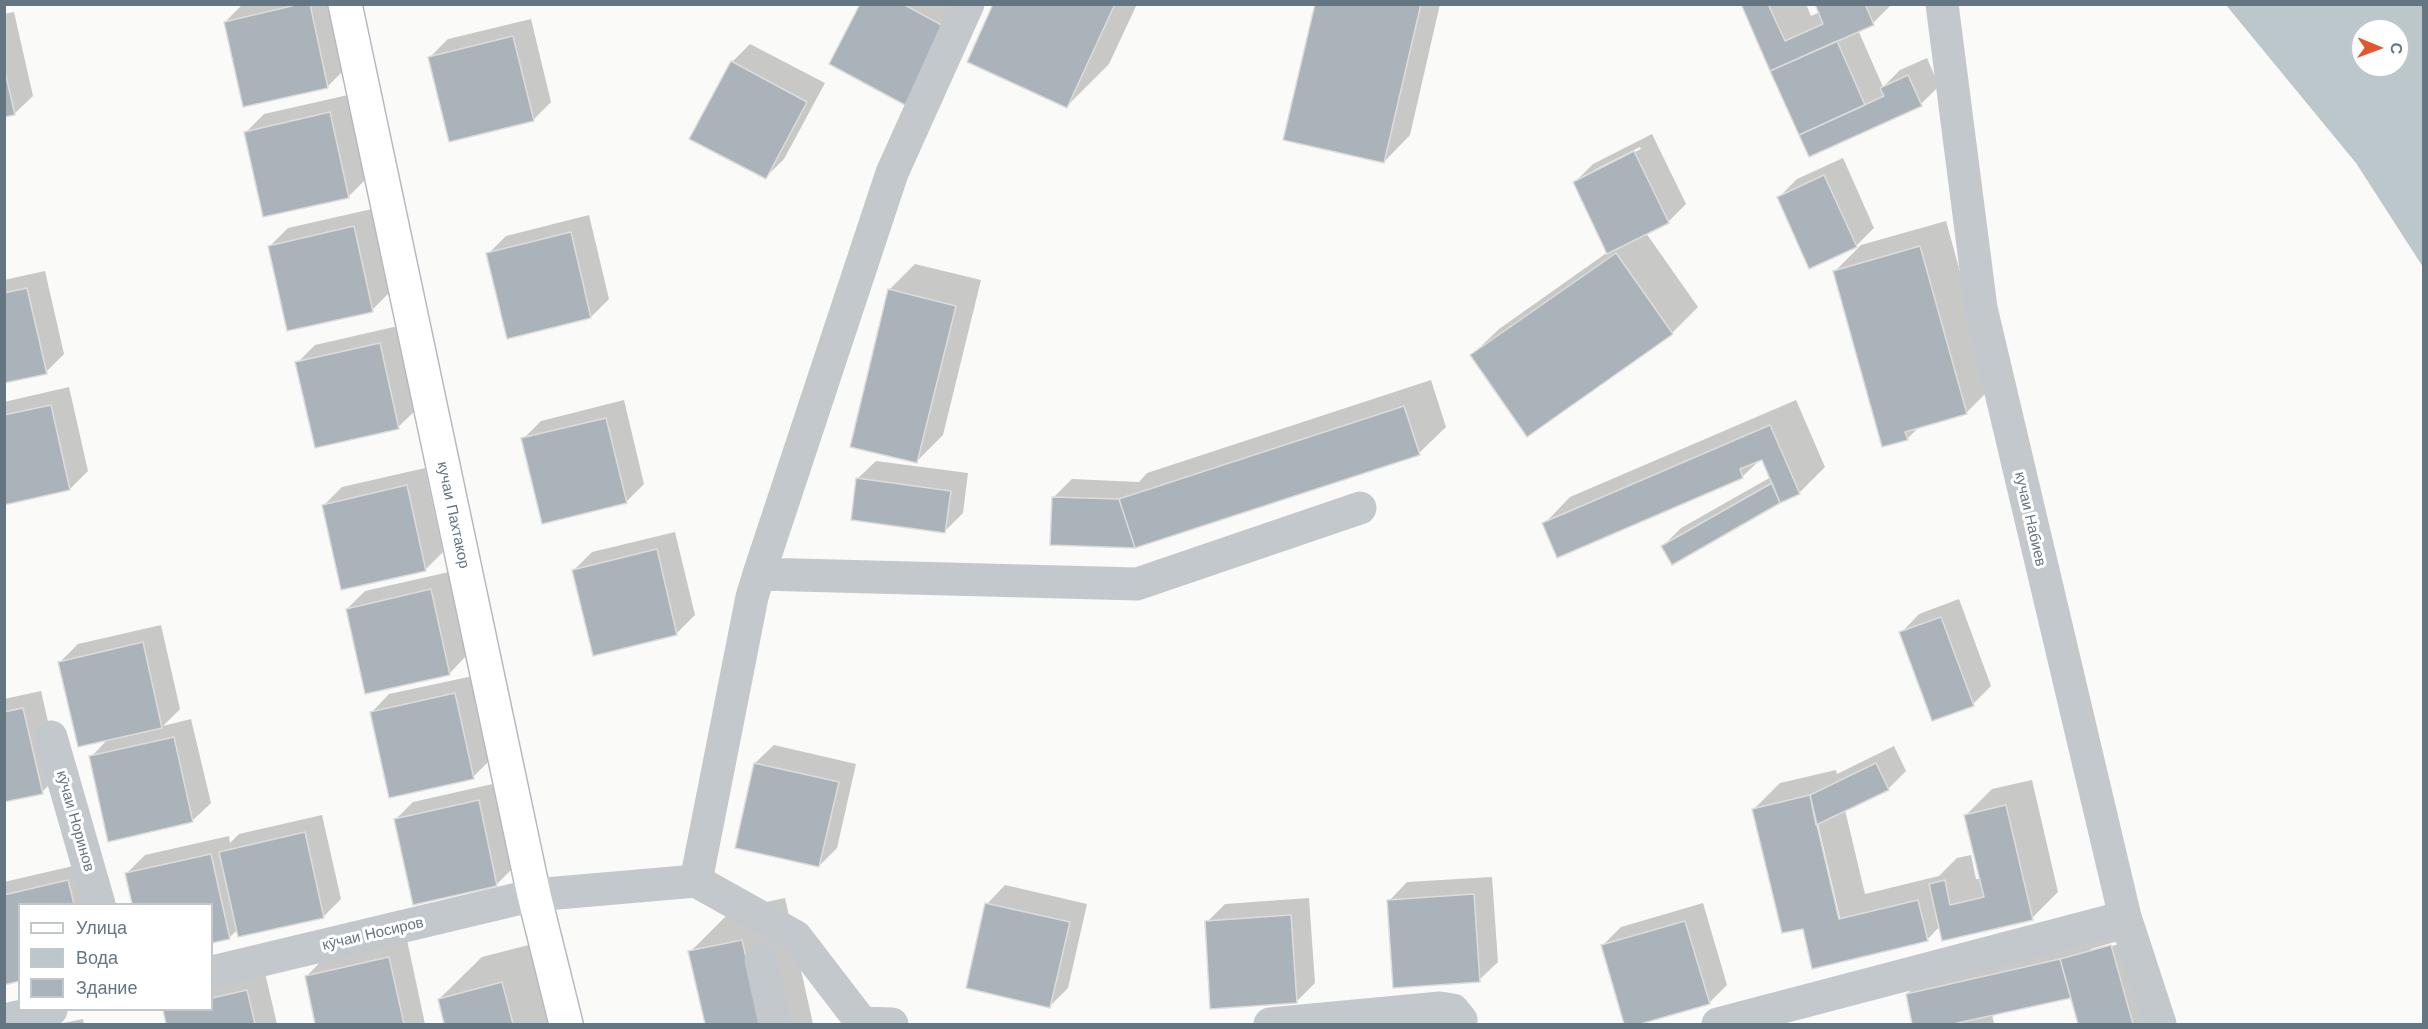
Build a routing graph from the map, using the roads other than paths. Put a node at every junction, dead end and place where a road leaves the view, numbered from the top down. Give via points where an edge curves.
1 (345, 4) edge
2 (968, 4) edge
3 (1942, 4) edge
4 (1360, 508) dead end
5 (759, 574) junction
6 (51, 737) dead end
7 (696, 881) junction
8 (534, 895) junction
9 (99, 903) edge
10 (2124, 916) junction
11 (761, 960) dead end
12 (213, 972) edge
13 (46, 1011) edge
14 (4, 1020) edge
15 (566, 1024) edge
16 (775, 1024) edge
17 (892, 1024) edge
18 (1270, 1024) edge
19 (1461, 1024) edge
20 (1718, 1024) edge
21 (2160, 1024) edge

1 - 8 main road, кучаи Пахтакор
2 - 5 street via 892,172
3 - 10 street, кучаи Набиев via 1981,308
4 - 5 street via 1137,584
5 - 7 street
6 - 9 street, кӯчаи Норинов
7 - 8 street, кӯчаи Носиров
7 - 17 street via 796,937 862,1023
8 - 12 street, кӯчаи Носиров
8 - 15 main road, кучаи Пахтакор
10 - 20 street
10 - 21 street, кучаи Набиев
11 - 16 street
13 - 14 street
18 - 19 street via 1440,1008 1453,1010

